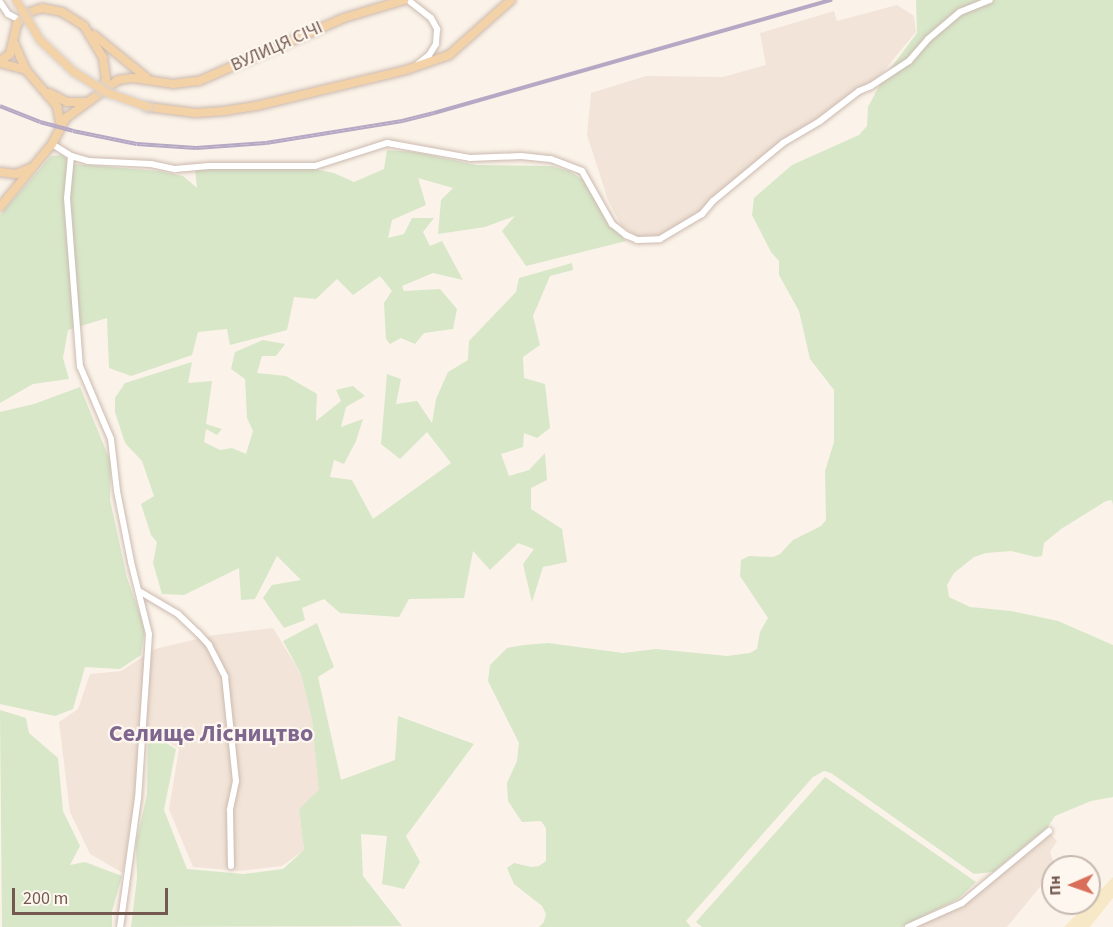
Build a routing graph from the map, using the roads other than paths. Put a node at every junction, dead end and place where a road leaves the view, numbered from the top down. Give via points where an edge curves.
1 (16, 0) edge
2 (406, 0) edge
3 (511, 0) edge
4 (990, 0) edge
5 (0, 2) edge
6 (20, 20) junction
7 (84, 26) junction
8 (13, 39) junction
9 (0, 62) edge
10 (26, 70) junction
11 (406, 70) junction
12 (149, 80) junction
13 (44, 90) junction
14 (98, 94) junction
15 (85, 102) junction
16 (61, 126) junction
17 (52, 144) junction
18 (71, 156) junction
19 (37, 164) junction
20 (0, 172) edge
21 (0, 207) edge
22 (139, 591) junction
23 (1049, 831) dead end
24 (231, 866) dead end
25 (120, 927) edge
26 (908, 927) edge

1 - 11 main road, bridge via 40,40 74,72 108,93 148,107 196,113 224,111
2 - 11 street via 431,18 437,30 436,44 429,55
2 - 12 main road, ВУЛИЦЯ СІЧІ via 344,18 199,81 173,84
3 - 11 main road via 449,55
4 - 18 street via 960,12 909,61 783,143 702,214 660,239 637,240 626,235 612,224 582,171 551,159 470,158 396,143 363,148 321,165 293,168 175,169
5 - 6 street via 8,14
6 - 7 main road via 42,8 62,12
6 - 8 main road
7 - 12 main road
7 - 14 main road via 107,70 105,85
8 - 9 main road via 10,54
8 - 10 main road
9 - 10 main road
10 - 13 main road
12 - 14 main road, ВУЛИЦЯ СІЧІ via 118,80
13 - 15 main road via 67,102
13 - 16 main road via 57,106
14 - 15 main road
15 - 16 main road
16 - 17 main road
17 - 18 street
17 - 19 main road
18 - 22 street via 67,198 80,366 111,439 117,491
19 - 20 main road via 16,174
19 - 21 main road
22 - 24 street via 178,614 198,633 209,645 225,677 236,781 230,810
22 - 25 street via 149,634 149,653 138,798
23 - 26 street via 962,903

